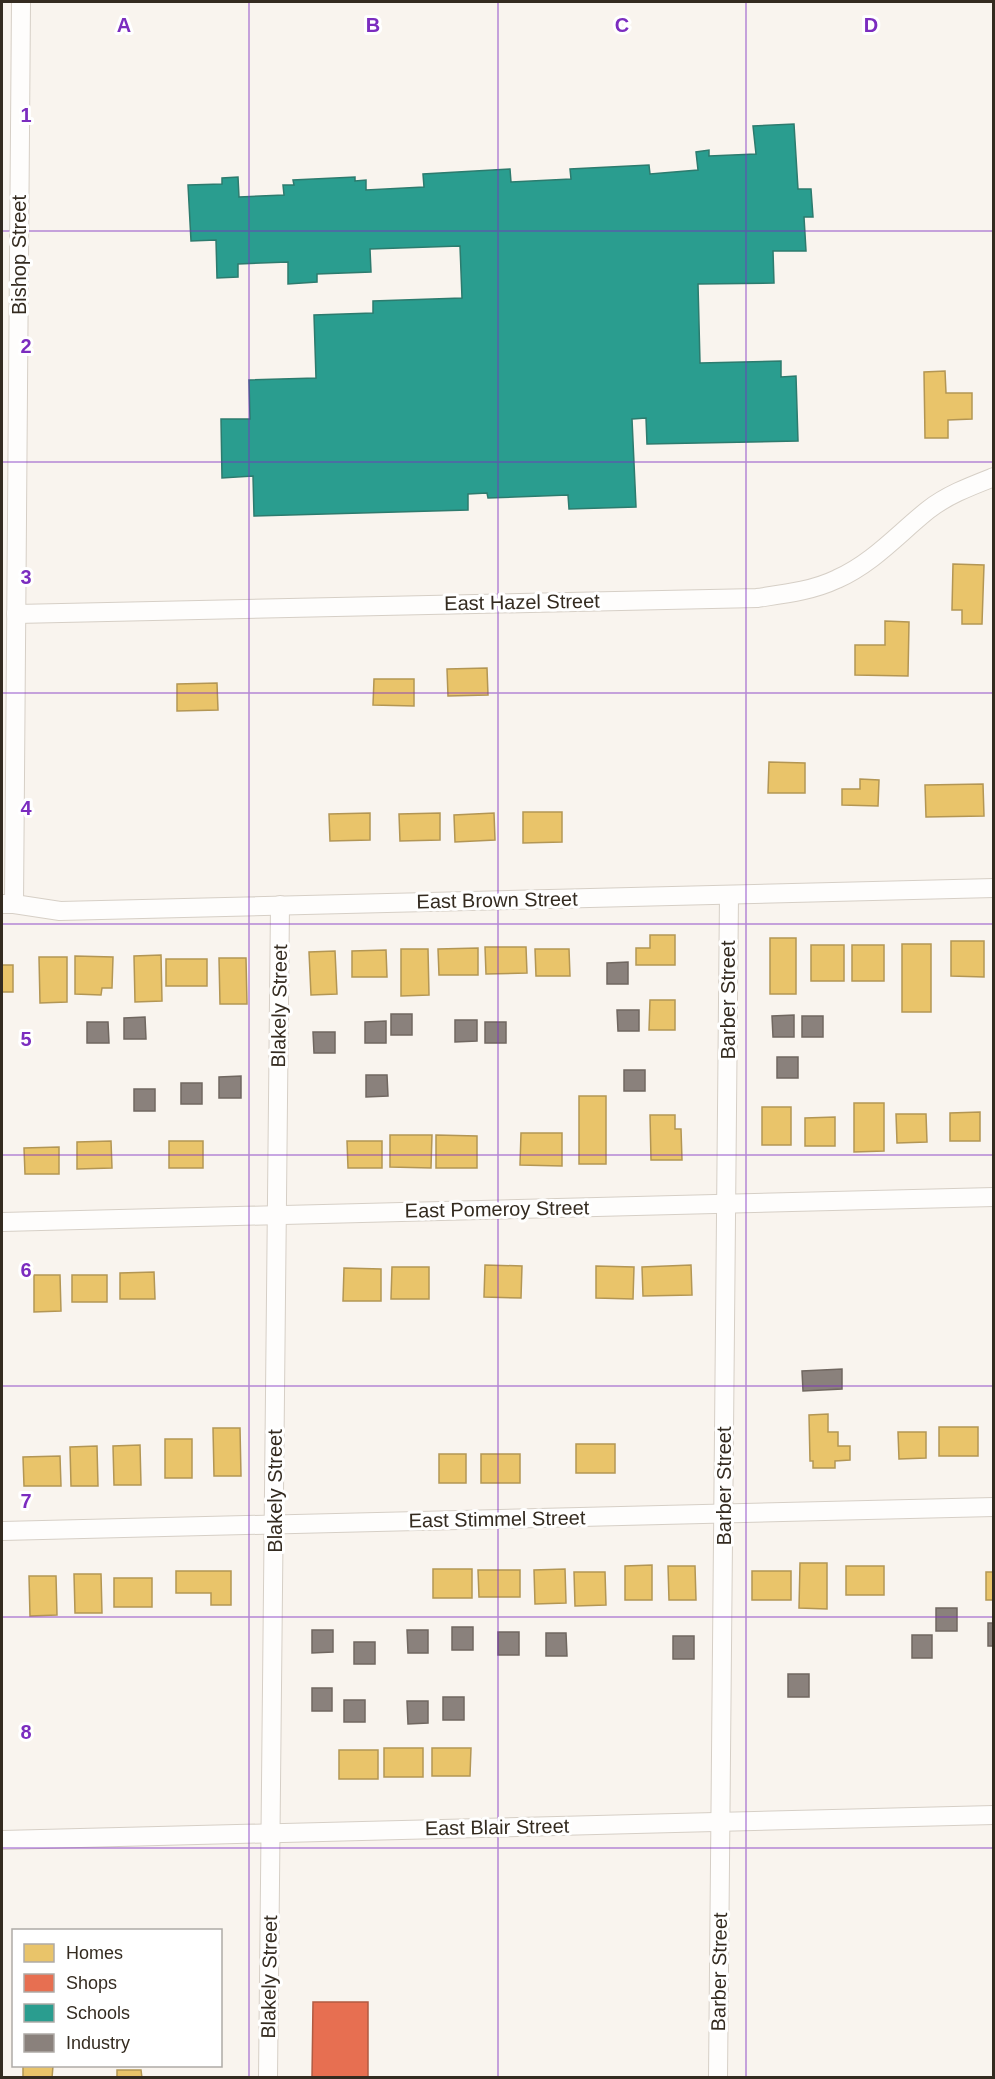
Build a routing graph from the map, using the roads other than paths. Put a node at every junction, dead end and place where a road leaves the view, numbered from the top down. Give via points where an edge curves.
1 (21, 2) edge
2 (10, 273) edge
3 (993, 477) edge
4 (16, 614) junction
5 (993, 888) edge
6 (729, 895) junction
7 (8, 904) edge
8 (280, 905) junction
9 (993, 1197) edge
10 (726, 1204) junction
11 (277, 1214) junction
12 (2, 1222) edge
13 (993, 1507) edge
14 (724, 1513) junction
15 (275, 1524) junction
16 (2, 1531) edge
17 (993, 1815) edge
18 (720, 1822) junction
19 (271, 1832) junction
20 (2, 1840) edge
21 (268, 2078) edge
22 (718, 2078) edge

1 - 2 street, Bishop Street
2 - 4 street, Bishop Street
3 - 4 street, East Hazel Street via 929,509 886,547 846,574 787,594
4 - 7 street, Bishop Street
5 - 6 street, East Brown Street
6 - 8 street, East Brown Street
6 - 10 street, Barber Street
7 - 8 street, East Brown Street via 60,911
8 - 11 street, Blakely Street
9 - 10 street, East Pomeroy Street
10 - 11 street, East Pomeroy Street
10 - 14 street, Barber Street
11 - 12 street, East Pomeroy Street
11 - 15 street, Blakely Street
13 - 14 street, East Stimmel Street
14 - 15 street, East Stimmel Street
14 - 18 street, Barber Street
15 - 16 street, East Stimmel Street
15 - 19 street, Blakely Street
17 - 18 street, East Blair Street
18 - 19 street, East Blair Street
18 - 22 street, Barber Street
19 - 20 street, East Blair Street
19 - 21 street, Blakely Street

